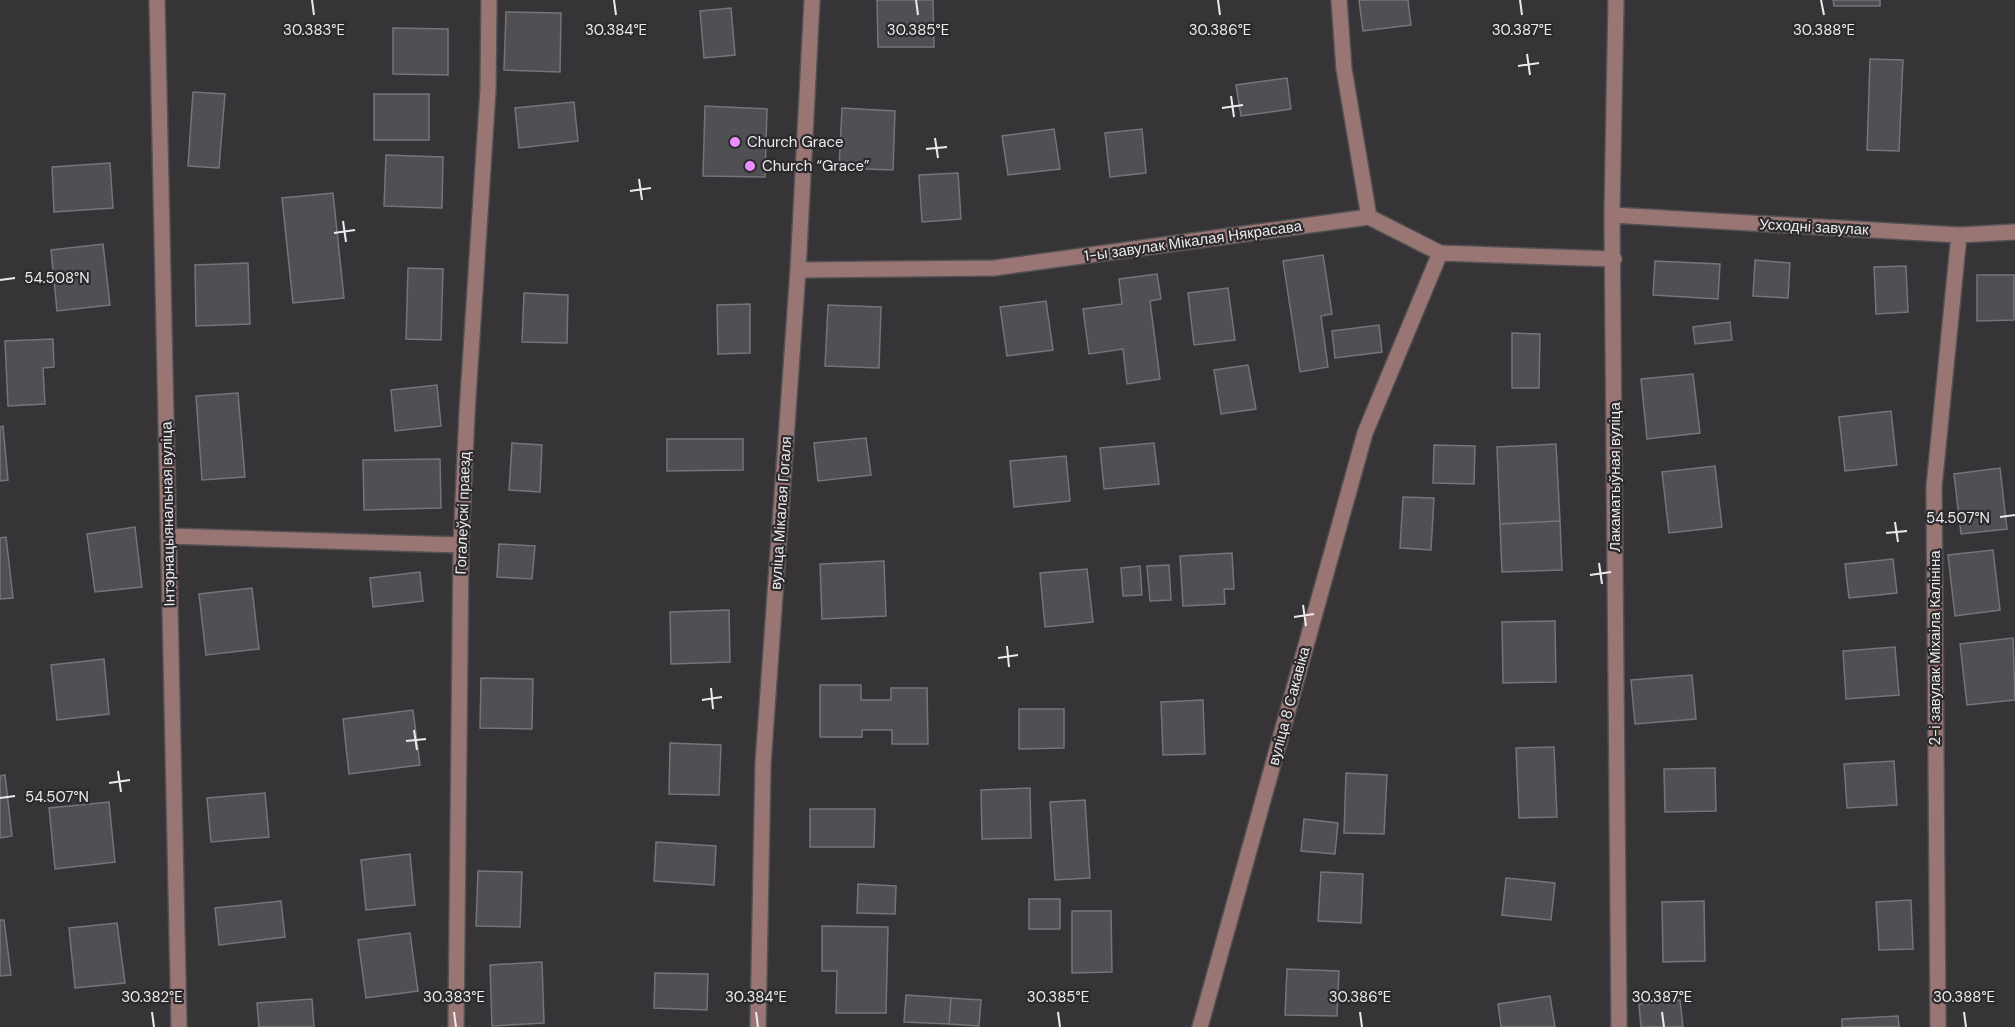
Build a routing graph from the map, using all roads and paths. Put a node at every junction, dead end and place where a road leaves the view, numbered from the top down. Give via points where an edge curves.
1 (157, 0) edge
2 (489, 0) edge
3 (812, 0) edge
4 (1339, 0) edge
5 (1616, 0) edge
6 (1612, 215) junction
7 (1369, 217) junction
8 (2015, 232) edge
9 (1959, 235) junction
10 (1440, 253) junction
11 (1614, 259) junction
12 (798, 270) junction
13 (168, 536) junction
14 (461, 545) junction
15 (179, 1027) edge
16 (456, 1027) edge
17 (758, 1027) edge
18 (1200, 1027) edge
19 (1619, 1027) edge
20 (1938, 1027) edge

1 - 13 street, Інтэрнацыянальная вуліца
2 - 14 street, Гогалеўскі праезд via 488,90
3 - 12 street, вуліца Мікалая Гогаля
4 - 7 street via 1344,69
5 - 6 street, Лакаматыўная вуліца
6 - 9 street, Усходні завулак
6 - 11 street, Лакаматыўная вуліца
7 - 10 street
7 - 12 street, 1-ы завулак Мікалая Някрасава via 994,268
8 - 9 street, Усходні завулак
9 - 20 street, 2-і завулак Міхаіла Калініна via 1934,487
10 - 11 street
10 - 18 street, вуліца 8 Сакавіка via 1365,433
11 - 19 street, Лакаматыўная вуліца
12 - 17 street, вуліца Мікалая Гогаля via 763,764
13 - 14 street
13 - 15 street, Інтэрнацыянальная вуліца
14 - 16 street, Гогалеўскі праезд

